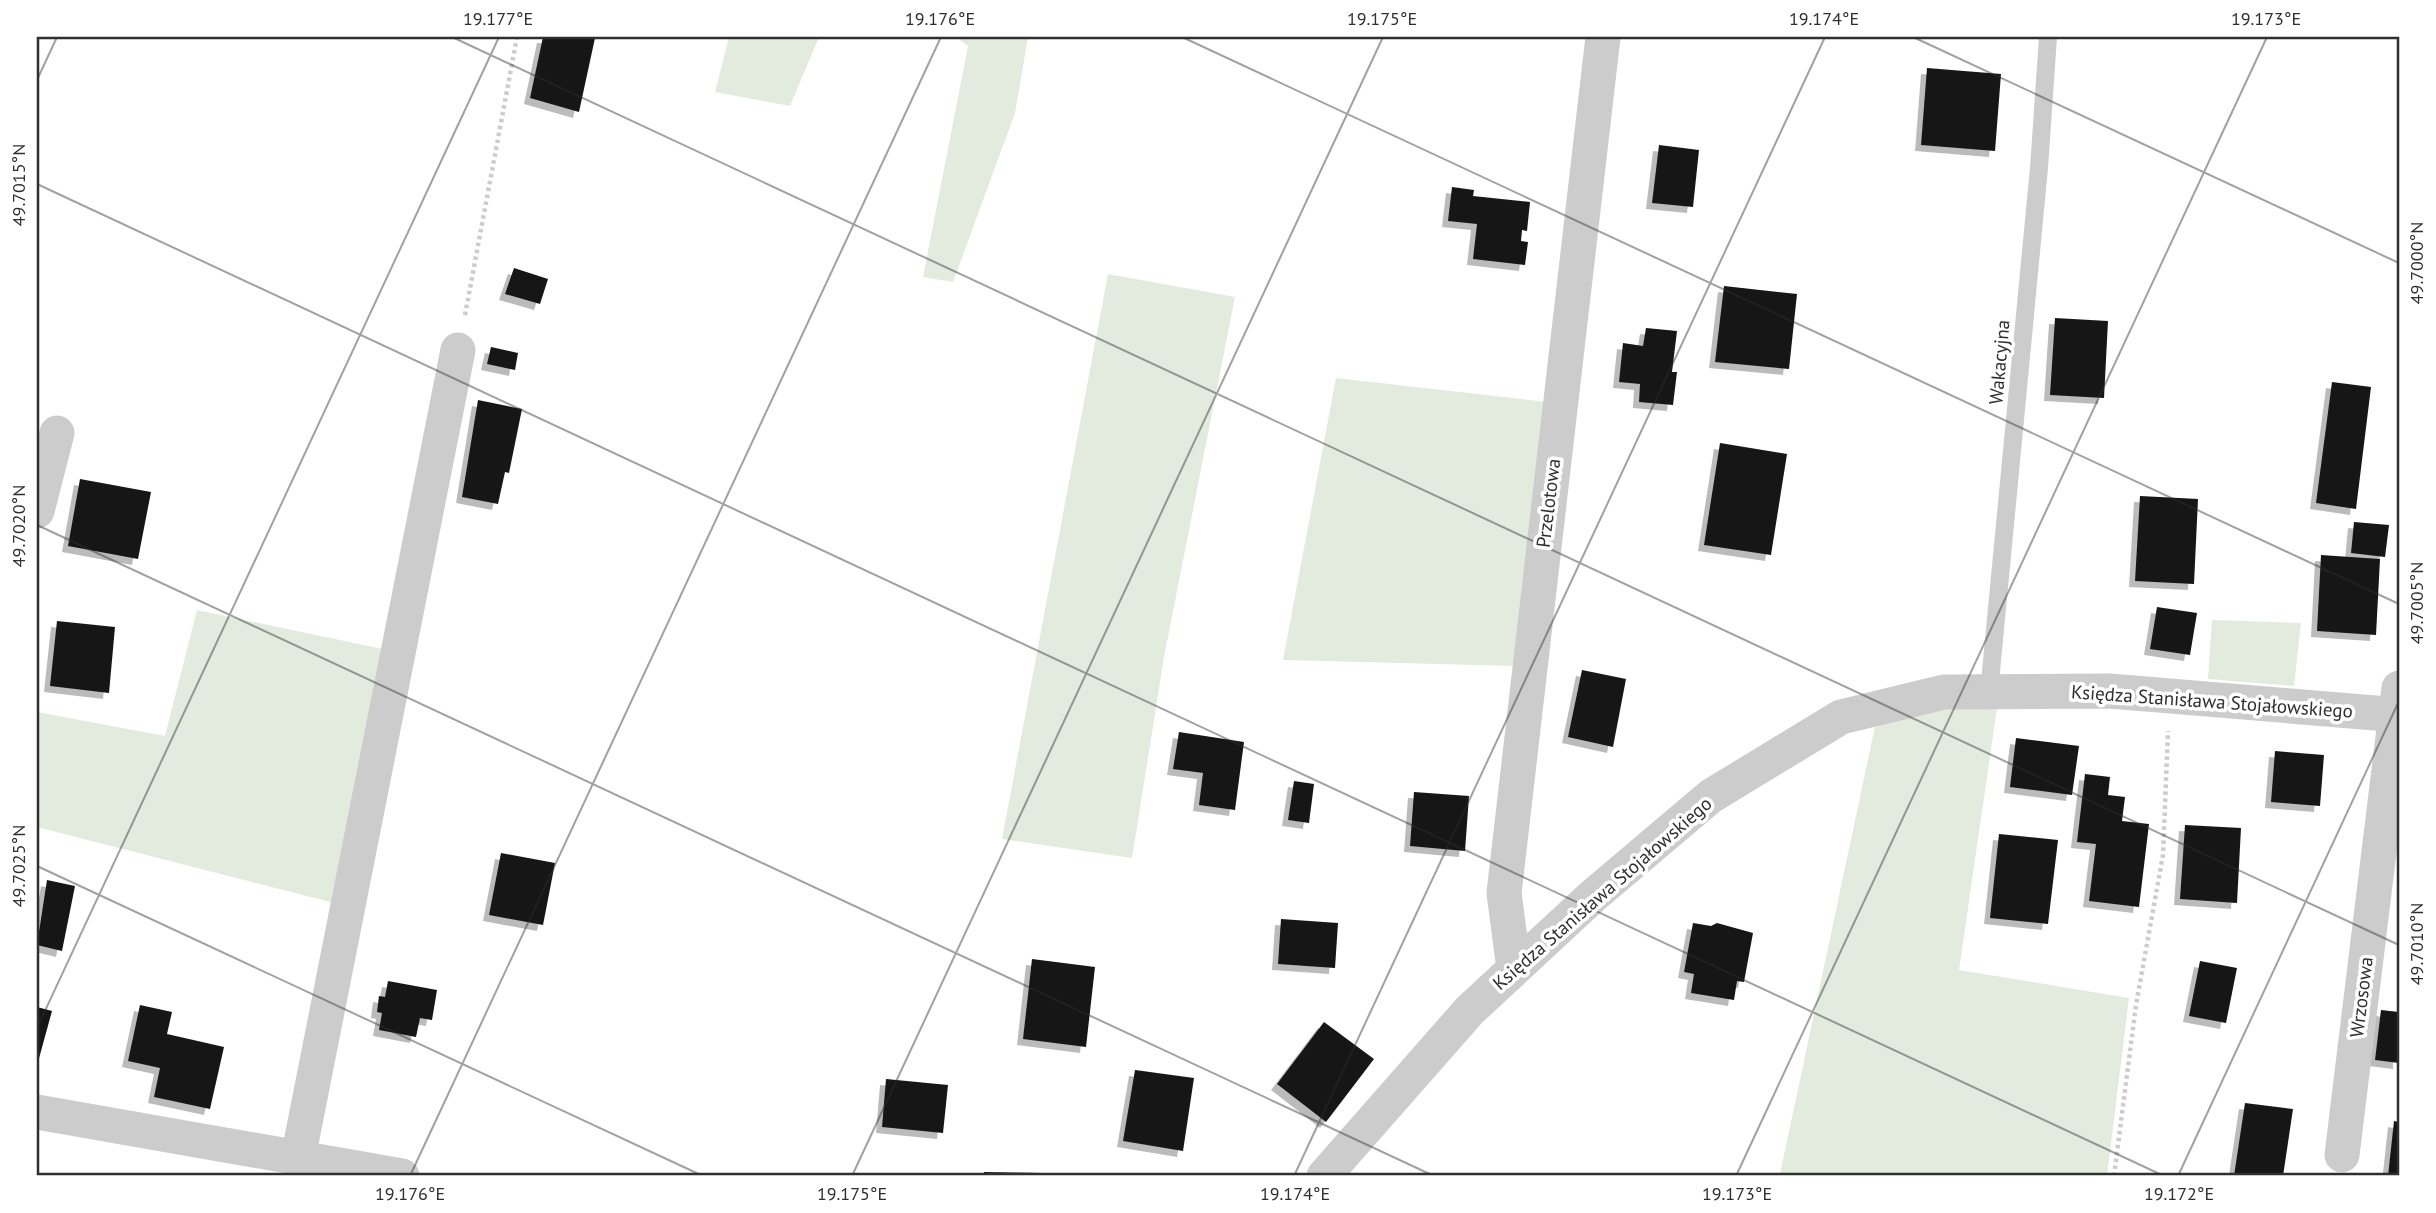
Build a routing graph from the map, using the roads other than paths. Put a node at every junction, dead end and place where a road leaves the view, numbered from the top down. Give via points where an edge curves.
1 (1603, 37) edge
2 (2048, 37) edge
3 (458, 350) road end
4 (57, 433) dead end
5 (37, 511) edge
6 (1989, 692) junction
7 (2398, 706) edge
8 (1514, 969) junction
9 (37, 1112) edge
10 (2342, 1155) dead end
11 (298, 1158) junction
12 (402, 1176) edge
13 (1324, 1176) edge

1 - 8 street, Przelotowa via 1504,893
2 - 6 lane, Wakacyjna
3 - 11 street
4 - 5 street
6 - 7 street, Księdza Stanisława Stojałowskiego via 2110,691
6 - 8 street, Księdza Stanisława Stojałowskiego via 1944,692 1841,717 1711,796
7 - 10 street, Wrzosowa
8 - 13 street, Księdza Stanisława Stojałowskiego via 1470,1010
9 - 11 street
11 - 12 street

